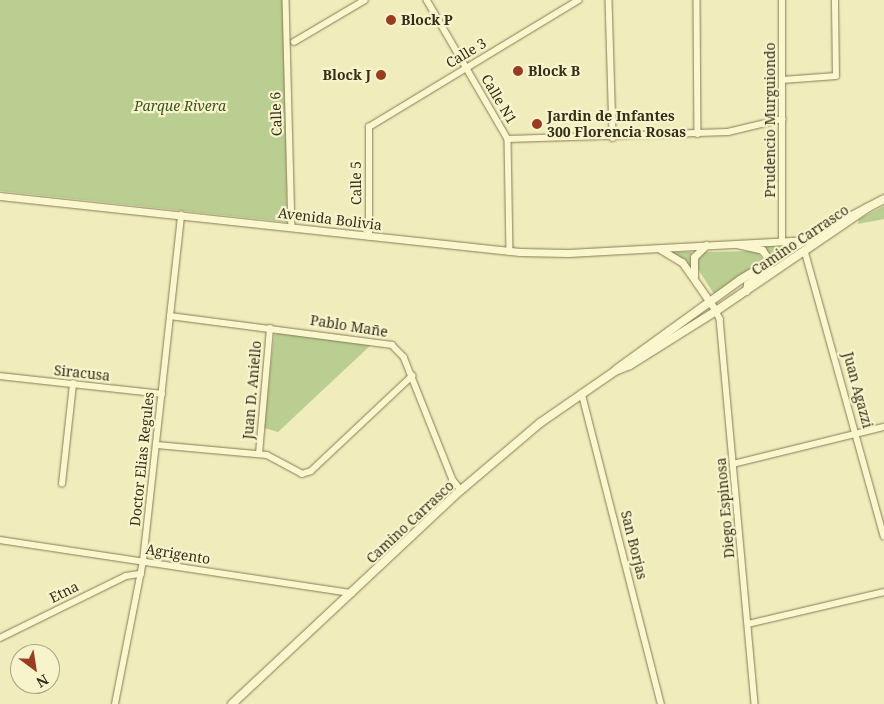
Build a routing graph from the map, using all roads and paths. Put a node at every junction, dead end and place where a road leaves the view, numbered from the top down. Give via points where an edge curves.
1 (286, 0) edge
2 (365, 0) edge
3 (427, 0) edge
4 (579, 0) edge
5 (609, 0) edge
6 (697, 0) edge
7 (782, 0) edge
8 (835, 0) edge
9 (294, 42) dead end
10 (466, 67) junction
11 (782, 80) junction
12 (782, 119) junction
13 (368, 129) joint
14 (698, 134) junction
15 (613, 138) junction
16 (508, 139) junction
17 (0, 196) edge
18 (884, 199) edge
19 (867, 208) junction
20 (181, 215) junction
21 (292, 227) junction
22 (369, 237) junction
23 (806, 240) junction
24 (782, 241) junction
25 (735, 243) junction
26 (706, 245) junction
27 (657, 248) junction
28 (805, 251) junction
29 (510, 252) junction
30 (770, 261) junction
31 (694, 277) junction
32 (746, 291) junction
33 (710, 302) junction
34 (716, 311) junction
35 (170, 316) junction
36 (270, 328) junction
37 (615, 370) junction
38 (0, 376) edge
39 (412, 376) junction
40 (73, 384) junction
41 (582, 393) junction
42 (162, 394) junction
43 (884, 427) edge
44 (857, 434) junction
45 (157, 445) junction
46 (259, 454) junction
47 (733, 464) junction
48 (62, 484) dead end
49 (462, 490) junction
50 (884, 536) edge
51 (0, 540) edge
52 (143, 561) junction
53 (141, 574) junction
54 (884, 592) edge
55 (352, 593) junction
56 (748, 624) junction
57 (0, 638) edge
58 (115, 704) edge
59 (232, 704) edge
60 (661, 704) edge
61 (755, 704) edge

1 - 21 street, Calle 6
2 - 9 street
3 - 10 street, Calle N1
4 - 10 street, Calle 3
5 - 15 street
6 - 14 street
7 - 11 street, Prudencio Murguiondo
8 - 11 street via 836,76
10 - 13 street, Calle 3 via 374,121
10 - 16 street, Calle N1
11 - 12 street, Prudencio Murguiondo
12 - 14 street via 728,132
12 - 24 street, Prudencio Murguiondo
13 - 22 street, Calle 5
14 - 15 street
15 - 16 street
16 - 29 street, Calle N1
17 - 20 street, Avenida Bolivia
18 - 19 main road, Camino Carrasco
19 - 23 main road, Camino Carrasco
19 - 28 main road, Camino Carrasco
20 - 21 street, Avenida Bolivia
20 - 35 street, Doctor Elias Regules
21 - 22 street, Avenida Bolivia
22 - 29 street, Avenida Bolivia
23 - 24 street, Avenida Bolivia
23 - 30 main road, Camino Carrasco
24 - 25 street, Avenida Bolivia
25 - 26 street, Avenida Bolivia
25 - 30 street, Avenida Bolivia via 762,250
26 - 27 street, Avenida Bolivia
26 - 31 street via 694,257
27 - 29 street, Avenida Bolivia
27 - 31 street, Avenida Bolivia via 678,257
28 - 32 main road, Camino Carrasco
28 - 44 street, Juan Agazzi
30 - 32 street, Camino Carrasco via 769,268 747,284
30 - 33 main road, Camino Carrasco
31 - 33 street, Avenida Bolivia
32 - 34 main road, Camino Carrasco
33 - 34 street, Avenida Bolivia
33 - 37 main road, Camino Carrasco via 626,359
34 - 37 main road, Camino Carrasco via 630,365
34 - 47 street, Diego Espinosa
35 - 36 street, Pablo Mañe
35 - 42 street, Doctor Elias Regules
36 - 39 street, Pablo Mañe via 383,342 398,349
36 - 46 street, Juan D. Aniello
37 - 41 main road, Camino Carrasco
38 - 40 street, Siracusa
39 - 46 street via 308,473 298,473
39 - 49 street, Pablo Mañe via 453,480
40 - 42 street, Siracusa
40 - 48 street
41 - 49 main road, Camino Carrasco via 533,428
41 - 60 street, San Borjas
42 - 45 street, Doctor Elias Regules
43 - 44 street
44 - 47 street
44 - 50 street, Juan Agazzi
45 - 46 street
45 - 52 street, Doctor Elias Regules
47 - 56 street, Diego Espinosa
49 - 55 main road, Camino Carrasco
51 - 52 street, Agrigento
52 - 53 street, Doctor Elias Regules
52 - 55 street, Agrigento
53 - 57 street, Etna via 126,576
53 - 58 street, Doctor Elias Regules
54 - 56 street
55 - 59 main road, Camino Carrasco
56 - 61 street, Diego Espinosa

